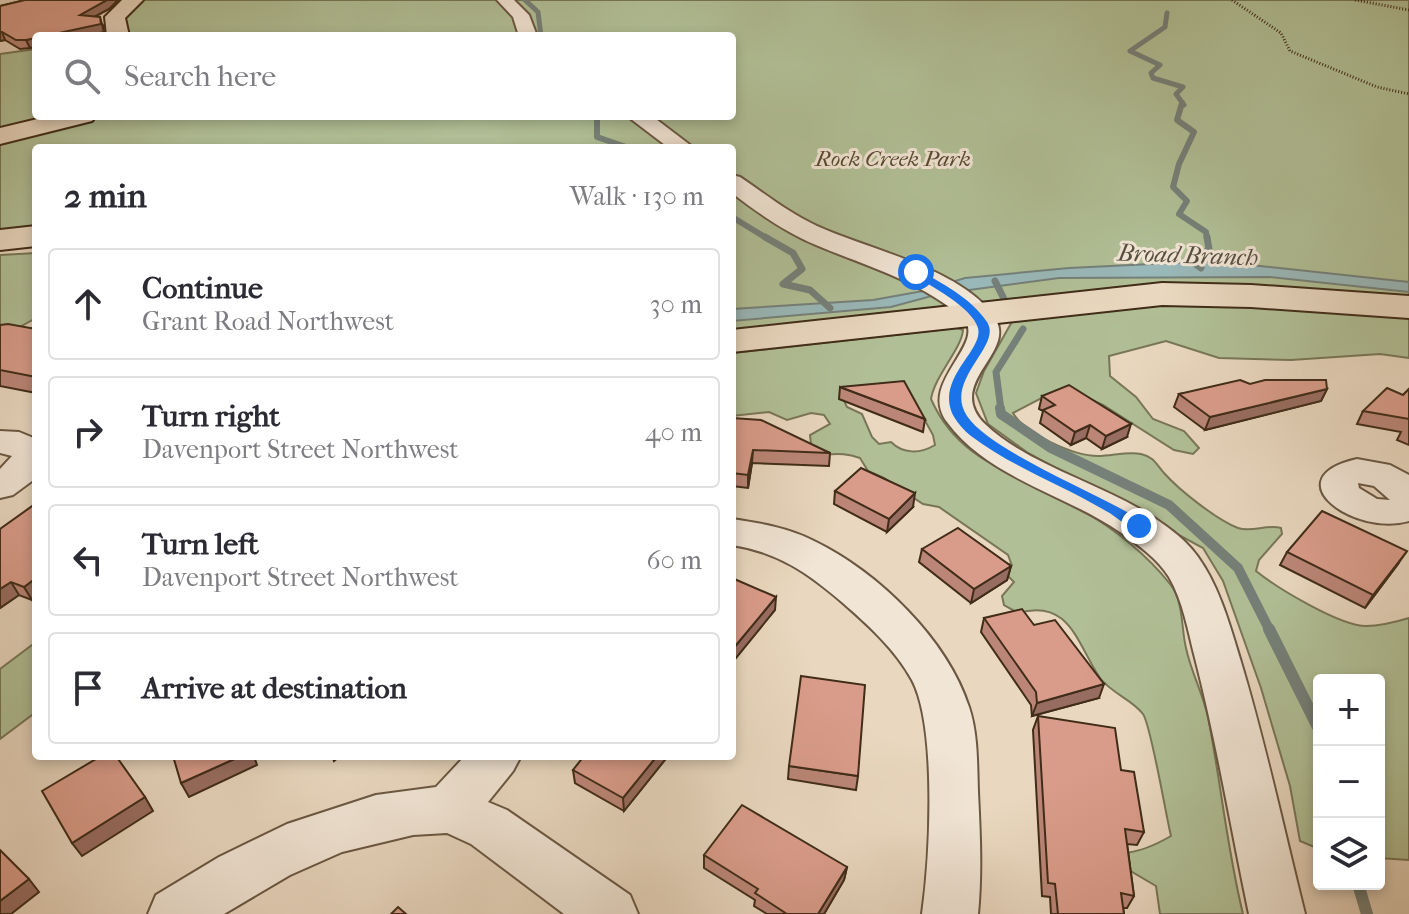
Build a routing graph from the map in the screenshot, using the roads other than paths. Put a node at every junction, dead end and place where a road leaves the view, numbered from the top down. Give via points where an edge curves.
1 (133, 0) edge
2 (505, 0) edge
3 (116, 32) edge
4 (527, 32) edge
5 (67, 120) edge
6 (644, 120) edge
7 (9, 134) edge
8 (677, 144) edge
9 (736, 185) edge
10 (32, 236) edge
11 (0, 240) edge
12 (955, 298) junction
13 (1409, 307) edge
14 (736, 340) edge
15 (0, 442) edge
16 (0, 486) edge
17 (1409, 498) edge
18 (1409, 507) edge
19 (736, 533) edge
20 (493, 760) edge
21 (449, 810) junction
22 (176, 914) edge
23 (610, 914) edge
24 (950, 914) edge
25 (1277, 914) edge

1 - 3 main road via 115,17
2 - 4 street via 521,15
5 - 7 main road
6 - 8 street
9 - 12 street via 804,229
10 - 11 main road
12 - 13 main road via 1173,294
12 - 14 main road
12 - 25 street via 983,324 984,336 958,380 955,397 958,413 972,431 1139,526 1183,566 1198,594 1238,726
15 - 16 street via 19,443 31,454 23,470
17 - 18 street via 1394,482 1373,473 1352,472 1339,478 1340,491 1369,510 1393,514
19 - 24 street via 799,547 889,617 918,650 946,710 951,748 955,878
20 - 21 street
21 - 22 street via 399,813 321,837 241,873
21 - 23 street via 489,827

